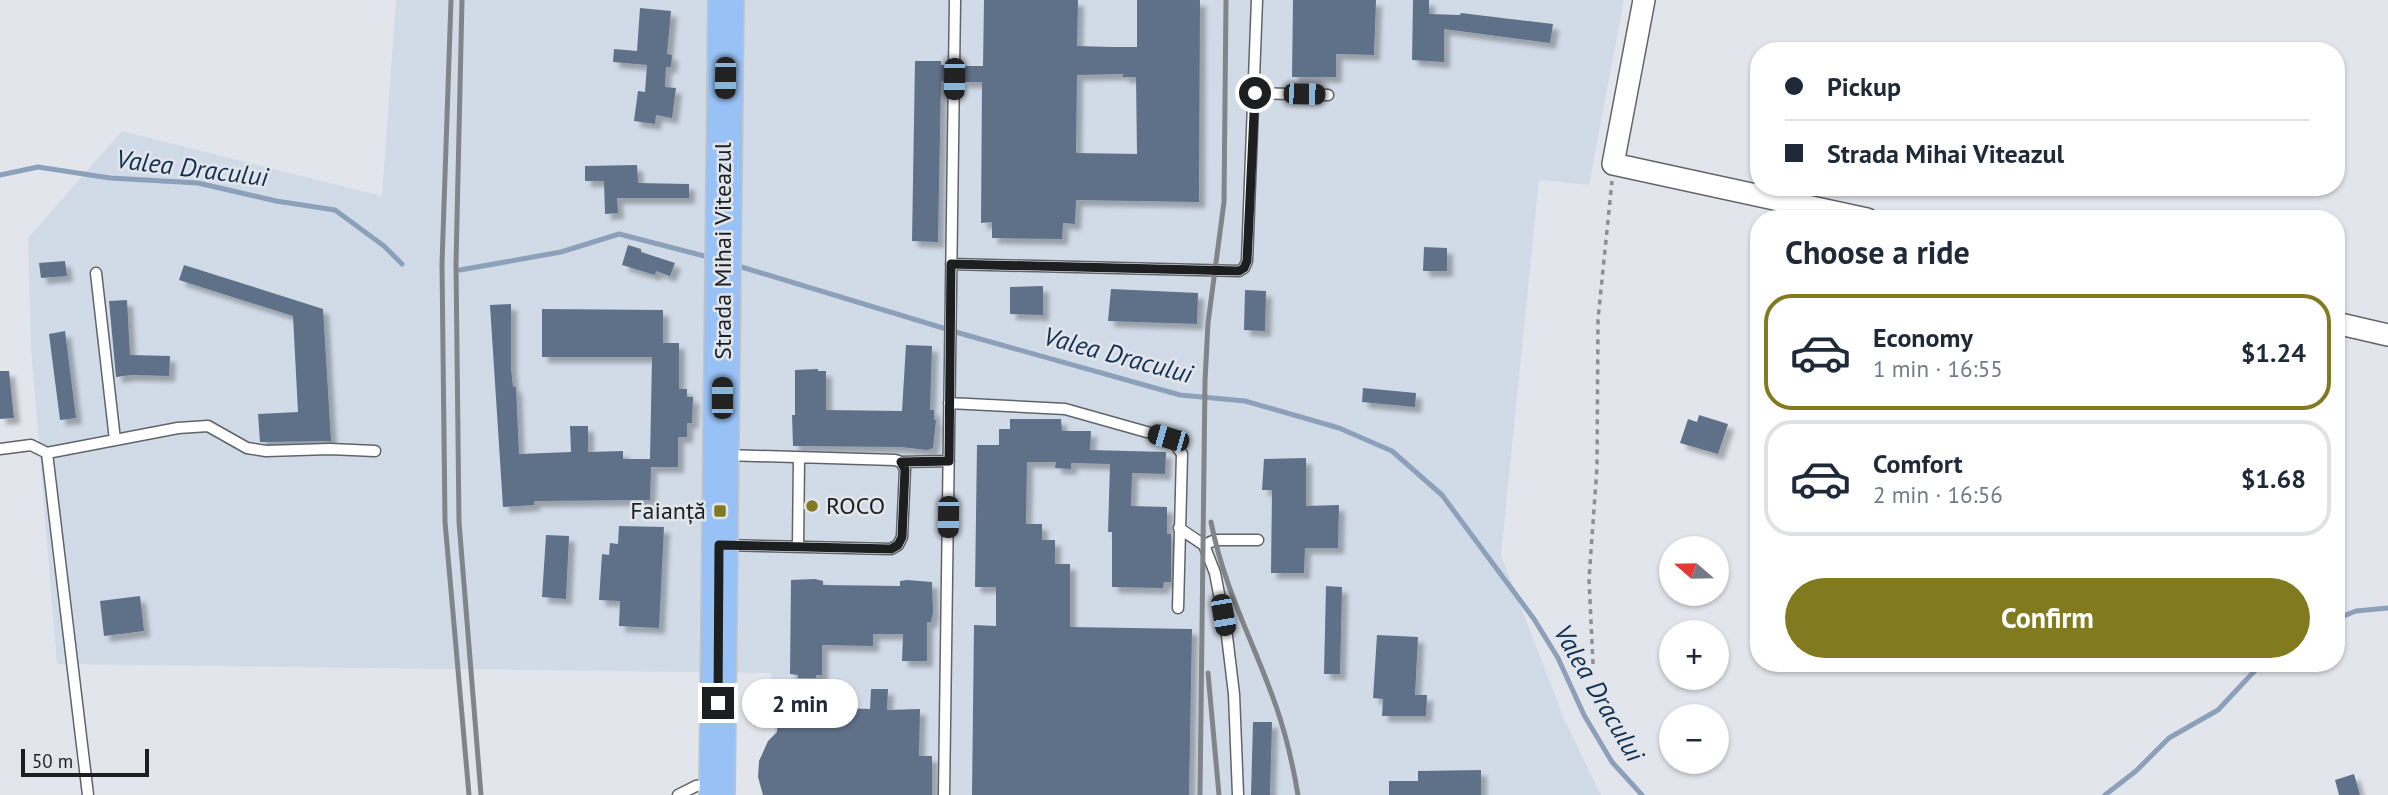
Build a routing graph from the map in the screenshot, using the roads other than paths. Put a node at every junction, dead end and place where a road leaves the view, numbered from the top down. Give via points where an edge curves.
1 (726, 0) edge
2 (955, 0) edge
3 (1257, 0) edge
4 (1644, 0) edge
5 (1255, 93) junction
6 (1328, 95) dead end
7 (1750, 194) edge
8 (1761, 196) edge
9 (1825, 210) edge
10 (951, 264) junction
11 (96, 273) dead end
12 (2345, 325) edge
13 (2388, 335) edge
14 (949, 403) junction
15 (115, 440) junction
16 (0, 449) edge
17 (374, 451) dead end
18 (47, 453) junction
19 (721, 455) junction
20 (799, 458) junction
21 (949, 461) junction
22 (901, 462) junction
23 (1180, 528) junction
24 (1258, 540) dead end
25 (719, 545) junction
26 (1204, 545) junction
27 (797, 546) junction
28 (1178, 608) dead end
29 (717, 789) edge
30 (88, 795) edge
31 (678, 795) edge
32 (944, 795) edge
33 (1238, 795) edge

1 - 19 highway, Strada Mihai Viteazul
2 - 10 lane
3 - 5 lane
4 - 7 street via 1613,164
5 - 6 lane
5 - 10 lane via 1247,261 1239,271
8 - 9 street
10 - 14 lane
11 - 15 lane
12 - 13 street
14 - 21 lane
14 - 23 lane via 1065,409 1168,438 1182,454
15 - 17 lane via 208,425 247,448 266,452
15 - 18 lane
16 - 18 lane via 31,445
18 - 30 lane
19 - 20 lane
19 - 25 highway, Strada Mihai Viteazul
20 - 22 lane
20 - 27 lane
21 - 22 lane
21 - 32 lane
22 - 27 lane via 905,469 898,545 891,549
23 - 26 lane
23 - 28 lane
24 - 26 lane via 1215,540
25 - 27 lane
25 - 29 highway, Strada Mihai Viteazul
26 - 33 lane via 1215,573 1227,636
29 - 31 lane via 696,786

